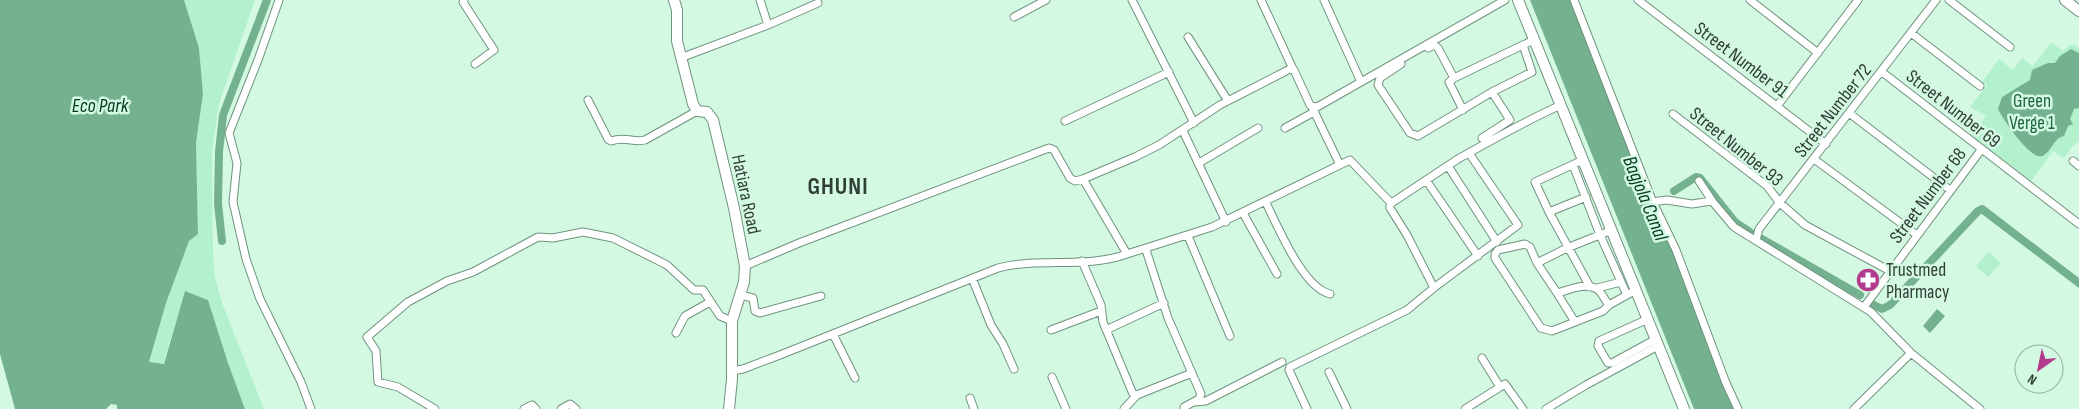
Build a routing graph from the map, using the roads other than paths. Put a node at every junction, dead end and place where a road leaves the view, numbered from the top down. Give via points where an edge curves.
1 (279, 0) edge
2 (463, 0) edge
3 (674, 0) edge
4 (760, 0) edge
5 (1046, 0) edge
6 (1132, 0) edge
7 (1261, 0) edge
8 (1324, 0) edge
9 (1505, 0) edge
10 (1518, 0) edge
11 (1574, 0) edge
12 (1638, 0) edge
13 (1750, 0) edge
14 (1858, 0) edge
15 (1936, 0) edge
16 (1949, 0) edge
17 (2065, 0) edge
18 (818, 3) dead end
19 (2079, 11) edge
20 (1014, 17) dead end
21 (768, 25) junction
22 (1911, 33) junction
23 (1188, 37) dead end
24 (1534, 40) junction
25 (1523, 45) junction
26 (2010, 47) dead end
27 (1818, 53) junction
28 (683, 57) junction
29 (475, 64) dead end
30 (1545, 66) junction
31 (1293, 69) junction
32 (1169, 72) junction
33 (1532, 72) junction
34 (1882, 72) junction
35 (1454, 78) junction
36 (1361, 82) junction
37 (1980, 86) dead end
38 (1492, 92) junction
39 (588, 100) dead end
40 (1228, 100) junction
41 (1561, 105) junction
42 (1778, 106) junction
43 (1313, 110) junction
44 (1463, 110) junction
45 (697, 111) junction
46 (1849, 113) junction
47 (1673, 114) dead end
48 (1065, 121) dead end
49 (1194, 123) junction
50 (1258, 128) dead end
51 (1285, 128) dead end
52 (1183, 131) junction
53 (1482, 138) dead end
54 (1826, 144) junction
55 (1981, 150) junction
56 (1469, 152) junction
57 (1814, 159) junction
58 (1578, 162) junction
59 (1199, 163) junction
60 (1340, 165) junction
61 (1448, 166) junction
62 (1083, 179) junction
63 (1426, 180) junction
64 (1698, 181) dead end
65 (1950, 190) junction
66 (1586, 197) junction
67 (1265, 201) junction
68 (1652, 202) junction
69 (1714, 202) junction
70 (1392, 203) junction
71 (1780, 203) junction
72 (1549, 212) junction
73 (1242, 213) junction
74 (1226, 222) junction
75 (2079, 224) edge
76 (1612, 230) junction
77 (1600, 235) junction
78 (1917, 235) junction
79 (1188, 236) junction
80 (1756, 240) junction
81 (1497, 242) junction
82 (1567, 248) junction
83 (1146, 250) junction
84 (1127, 254) junction
85 (1478, 256) junction
86 (1082, 261) junction
87 (1537, 263) junction
88 (745, 266) junction
89 (1890, 271) junction
90 (1277, 274) dead end
91 (972, 278) junction
92 (1621, 282) junction
93 (1435, 287) junction
94 (1594, 288) junction
95 (1632, 292) junction
96 (1557, 293) junction
97 (1330, 294) dead end
98 (740, 295) junction
99 (821, 296) dead end
100 (710, 302) junction
101 (1164, 304) junction
102 (1609, 305) junction
103 (1864, 307) junction
104 (1101, 311) junction
105 (1648, 319) junction
106 (732, 321) junction
107 (1575, 322) junction
108 (1051, 330) dead end
109 (1106, 330) junction
110 (676, 333) dead end
111 (833, 334) junction
112 (1230, 336) dead end
113 (1657, 342) junction
114 (1912, 353) junction
115 (1482, 358) dead end
116 (1282, 362) dead end
117 (1014, 369) dead end
118 (732, 371) junction
119 (1329, 372) dead end
120 (1192, 373) junction
121 (855, 378) dead end
122 (1052, 378) dead end
123 (1500, 387) junction
124 (1137, 394) junction
125 (970, 398) dead end
126 (1194, 402) junction
127 (726, 408) edge
128 (311, 409) edge
129 (435, 409) edge
130 (524, 409) edge
131 (536, 409) edge
132 (561, 409) edge
133 (576, 409) edge
134 (974, 409) edge
135 (1066, 409) edge
136 (1124, 409) edge
137 (1184, 409) edge
138 (1308, 409) edge
139 (1347, 409) edge
140 (1465, 409) edge
141 (1523, 409) edge
142 (1546, 409) edge
143 (1684, 409) edge
144 (1738, 409) edge
145 (1854, 409) edge
146 (1980, 409) edge

1 - 128 street via 229,133 237,163 233,202 246,259 260,299
2 - 29 street via 494,50
3 - 28 street via 677,42
4 - 21 street
5 - 20 street
6 - 32 street
7 - 31 street
8 - 36 street
9 - 36 street
10 - 24 street
11 - 68 street
12 - 42 street, Street Number 91
13 - 27 street
14 - 27 street
15 - 22 street, Street Number 72
16 - 26 street
17 - 19 street
18 - 21 street
21 - 28 street
22 - 34 street, Street Number 72
22 - 37 street
23 - 40 street
24 - 25 street
24 - 30 street
25 - 33 street
25 - 35 street
27 - 42 street
28 - 45 street
30 - 33 street
30 - 41 street
31 - 40 street
31 - 43 street
32 - 48 street
32 - 49 street
33 - 38 street
34 - 46 street, Street Number 72
34 - 55 street, Street Number 69
35 - 44 street via 1449,85
35 - 44 street via 1434,45 1377,82 1415,136
36 - 43 street
38 - 44 street
38 - 53 street via 1510,120
39 - 45 street via 611,140 622,137 645,140
40 - 49 street
41 - 56 street
41 - 58 street
42 - 54 street, Street Number 91
43 - 51 street
43 - 60 street
45 - 88 street, Hatiara Road via 708,112 713,120
46 - 54 street, Street Number 72
46 - 65 street
47 - 71 street, Street Number 93 via 1767,186
49 - 52 street
50 - 59 street
52 - 59 street
52 - 62 street via 1135,158
54 - 57 street, Street Number 72
55 - 65 street, Street Number 68
55 - 75 street, Street Number 69
56 - 61 street
56 - 81 street via 1518,225
57 - 71 street, Street Number 72
57 - 78 street
58 - 66 street
58 - 72 street via 1535,182
58 - 76 street
59 - 74 street
60 - 67 street
60 - 70 street via 1351,160
61 - 63 street
61 - 81 street
62 - 84 street
62 - 88 street via 1075,181 1070,178 1054,150 1049,148
63 - 70 street
63 - 85 street
64 - 69 street
65 - 78 street, Street Number 68
66 - 72 street
66 - 77 street
67 - 73 street
67 - 97 street via 1302,271 1321,291
68 - 69 street
68 - 144 street via 1676,250
69 - 80 street via 1731,224
70 - 93 street via 1390,208
71 - 80 street, Street Number 72 via 1759,229
71 - 89 street, Street Number 93 via 1805,225
72 - 82 street
73 - 74 street
73 - 90 street
74 - 79 street
76 - 77 street
76 - 95 street
77 - 82 street
77 - 92 street
78 - 89 street, Street Number 68
79 - 83 street
79 - 112 street
80 - 103 street
81 - 85 street
82 - 87 street
82 - 94 street
83 - 84 street
83 - 101 street
84 - 86 street via 1112,259
85 - 93 street
86 - 91 street via 1008,266
86 - 104 street
87 - 96 street
87 - 107 street via 1525,244 1498,250 1495,254 1542,328 1552,331
88 - 98 street, Hatiara Road
89 - 103 street, Street Number 68
91 - 111 street
91 - 117 street
92 - 94 street
92 - 95 street
93 - 138 street via 1407,310 1290,368
94 - 96 street via 1582,286
94 - 102 street
95 - 102 street
95 - 105 street
96 - 107 street
98 - 99 street via 752,297 756,311 760,313
98 - 106 street, Hatiara Road
100 - 106 street via 721,316
100 - 110 street via 685,316
100 - 129 street via 703,290 694,290 667,264 613,238 583,232 554,238 533,238 408,302 366,337 376,351 378,382 398,386
101 - 109 street
101 - 120 street
102 - 107 street via 1603,311
103 - 114 street
104 - 108 street
104 - 109 street
105 - 113 street
105 - 113 street via 1600,341 1598,346 1608,363 1612,363
106 - 118 street, Hatiara Road
109 - 124 street via 1132,393
111 - 118 street
111 - 121 street
113 - 142 street
113 - 143 street
114 - 145 street
114 - 146 street
115 - 123 street
116 - 126 street via 1206,401
118 - 127 street, Hatiara Road
119 - 139 street
120 - 124 street
120 - 126 street via 1201,394
122 - 135 street
123 - 140 street
123 - 141 street via 1506,384
124 - 136 street
125 - 134 street
126 - 137 street
130 - 131 street via 532,405
132 - 133 street via 570,404

